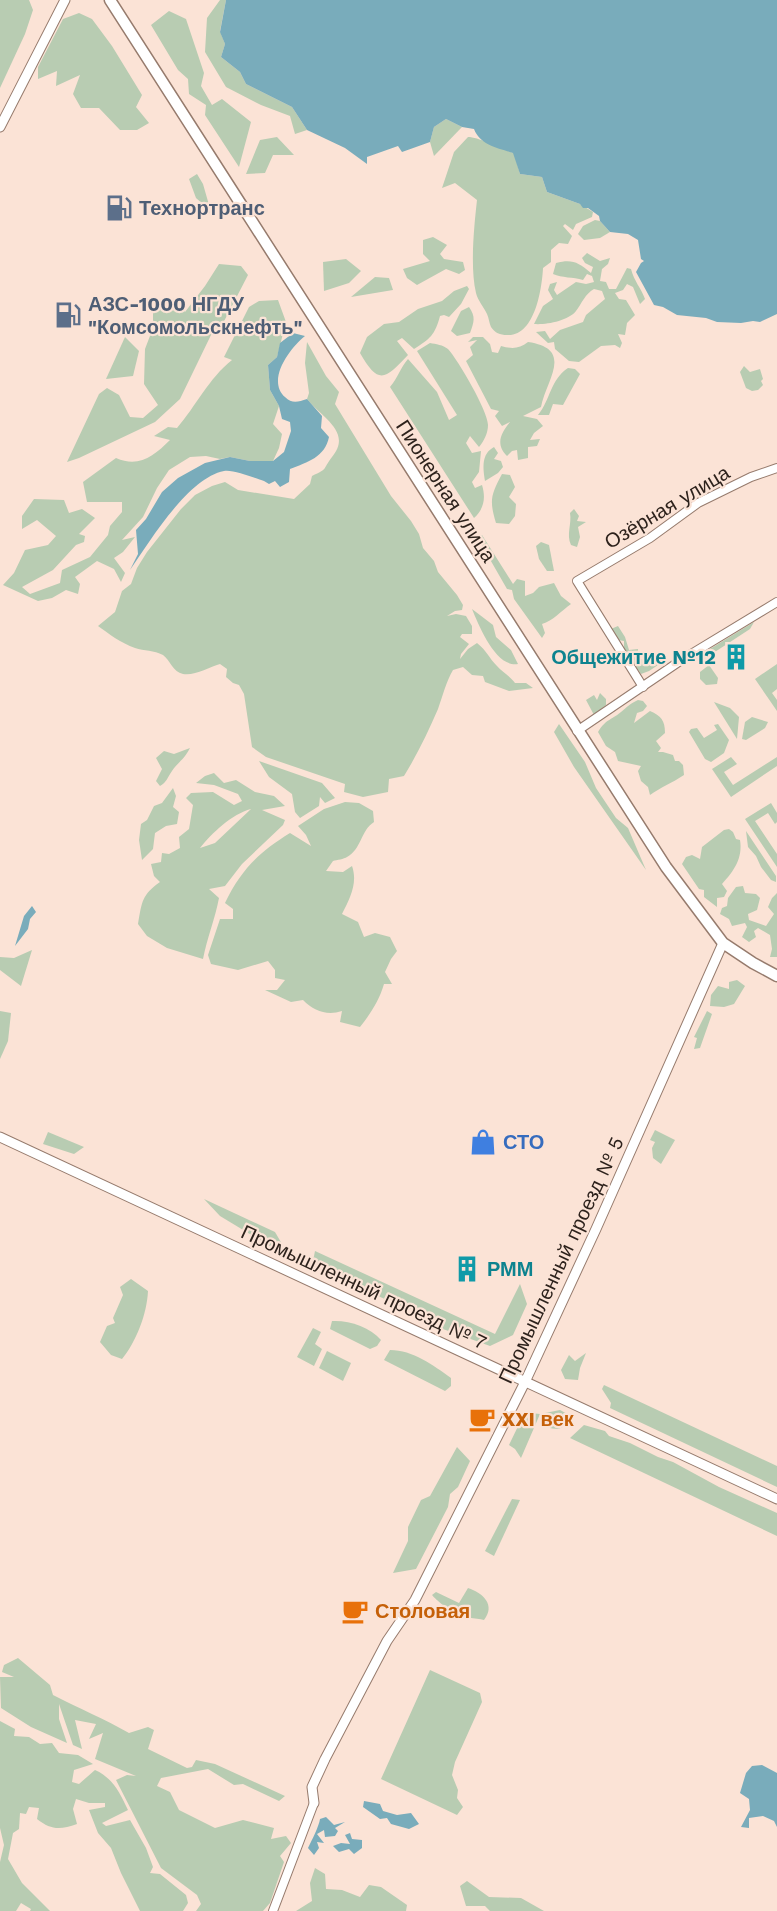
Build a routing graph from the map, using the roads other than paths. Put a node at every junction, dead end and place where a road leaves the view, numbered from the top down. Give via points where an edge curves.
1 (65, 0) edge
2 (110, 0) edge
3 (0, 127) edge
4 (777, 468) edge
5 (777, 602) edge
6 (643, 687) junction
7 (577, 730) junction
8 (723, 943) junction
9 (777, 976) edge
10 (0, 1137) edge
11 (525, 1382) junction
12 (777, 1499) edge
13 (314, 1803) joint
14 (273, 1911) edge

1 - 3 street
2 - 7 main road, Пионерная улица
4 - 6 street, Озёрная улица via 698,503 650,538 577,581
5 - 6 street
6 - 7 street
7 - 8 main road, Пионерная улица via 666,867
8 - 9 main road, Пионерная улица
8 - 11 street, Промышленный проезд № 5
10 - 11 street, Промышленный проезд № 7
11 - 12 street, Промышленный проезд № 7
11 - 13 street, Промышленный проезд № 5 via 415,1600 387,1641 325,1759 312,1787
13 - 14 street, Промышленный проезд № 5

